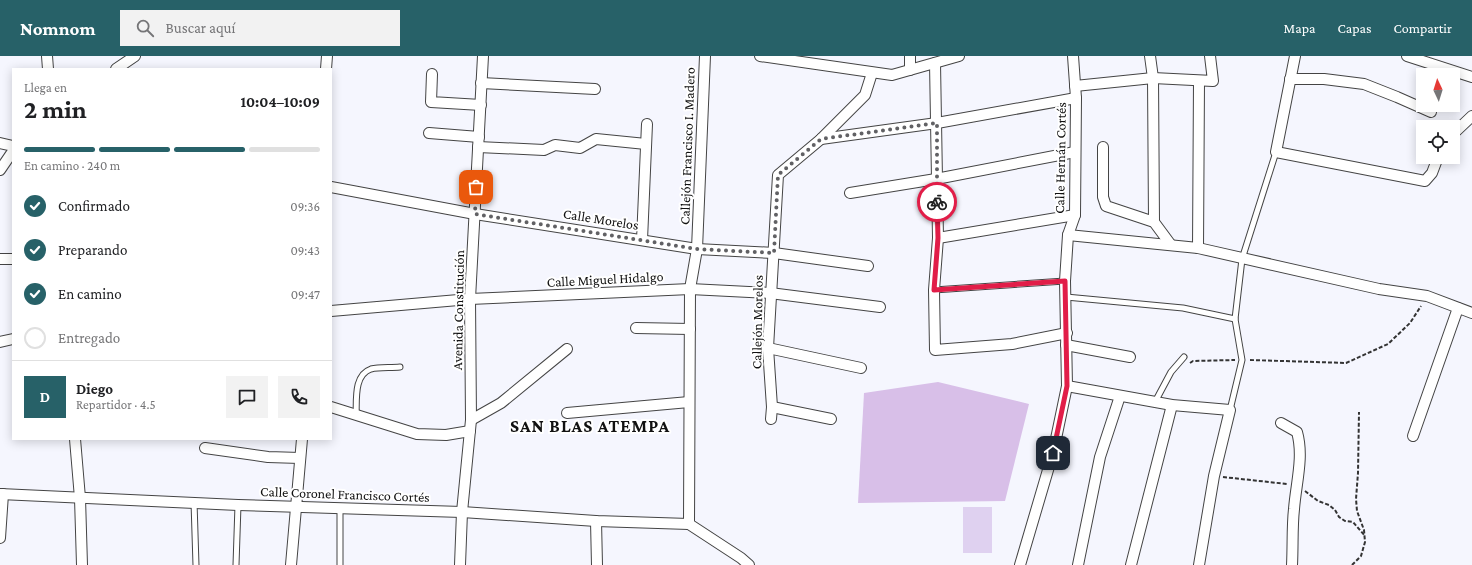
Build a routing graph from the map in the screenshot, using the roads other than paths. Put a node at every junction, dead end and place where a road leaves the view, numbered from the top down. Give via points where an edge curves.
1 (47, 56) edge
2 (135, 56) edge
3 (327, 56) edge
4 (483, 56) edge
5 (705, 56) edge
6 (760, 56) edge
7 (910, 56) edge
8 (959, 56) edge
9 (1073, 56) edge
10 (1150, 56) edge
11 (1210, 56) edge
12 (1295, 56) edge
13 (1407, 56) edge
14 (935, 63) junction
15 (48, 68) edge
16 (117, 68) edge
17 (326, 68) edge
18 (910, 70) junction
19 (872, 73) junction
20 (432, 74) dead end
21 (1472, 77) edge
22 (1153, 78) junction
23 (1290, 79) junction
24 (1199, 80) junction
25 (481, 83) junction
26 (1075, 86) junction
27 (595, 89) dead end
28 (1076, 98) junction
29 (481, 105) junction
30 (1416, 106) edge
31 (1472, 116) edge
32 (937, 123) junction
33 (647, 124) dead end
34 (1460, 127) edge
35 (430, 133) dead end
36 (821, 139) junction
37 (479, 142) junction
38 (0, 143) edge
39 (646, 144) junction
40 (12, 146) edge
41 (1103, 147) dead end
42 (12, 152) edge
43 (1075, 152) junction
44 (1276, 152) junction
45 (1435, 164) edge
46 (0, 170) edge
47 (936, 179) junction
48 (332, 187) edge
49 (850, 193) dead end
50 (475, 214) junction
51 (1075, 215) junction
52 (1154, 222) junction
53 (1068, 235) junction
54 (938, 238) junction
55 (642, 240) junction
56 (1171, 245) junction
57 (1198, 248) junction
58 (697, 249) junction
59 (774, 253) junction
60 (0, 259) edge
61 (12, 259) edge
62 (1242, 259) junction
63 (868, 266) dead end
64 (1065, 281) junction
65 (690, 289) junction
66 (934, 290) junction
67 (770, 292) junction
68 (1066, 297) junction
69 (470, 299) junction
70 (880, 307) dead end
71 (1458, 308) junction
72 (332, 311) edge
73 (1472, 313) edge
74 (1235, 319) junction
75 (636, 328) dead end
76 (690, 329) junction
77 (1067, 334) junction
78 (12, 339) edge
79 (0, 342) edge
80 (1066, 345) junction
81 (768, 348) junction
82 (568, 349) dead end
83 (1130, 356) dead end
84 (1184, 357) dead end
85 (400, 367) dead end
86 (861, 368) dead end
87 (1067, 386) junction
88 (1120, 396) junction
89 (688, 402) junction
90 (1155, 402) junction
91 (1172, 405) junction
92 (332, 407) edge
93 (772, 407) junction
94 (1230, 410) junction
95 (567, 413) dead end
96 (356, 416) junction
97 (771, 419) dead end
98 (831, 419) dead end
99 (471, 420) junction
100 (1281, 423) dead end
101 (470, 431) junction
102 (1413, 436) dead end
103 (74, 440) edge
104 (302, 440) edge
105 (205, 448) dead end
106 (300, 458) junction
107 (2, 494) edge
108 (80, 498) junction
109 (194, 502) junction
110 (238, 504) junction
111 (297, 506) junction
112 (340, 508) junction
113 (462, 512) junction
114 (596, 521) junction
115 (689, 524) junction
116 (0, 538) edge
117 (82, 565) edge
118 (196, 565) edge
119 (236, 565) edge
120 (292, 565) edge
121 (340, 565) edge
122 (460, 565) edge
123 (597, 565) edge
124 (749, 565) edge
125 (1020, 565) edge
126 (1078, 565) edge
127 (1131, 565) edge
128 (1200, 565) edge
129 (1292, 565) edge

1 - 15 street
2 - 16 street
3 - 17 street
4 - 25 street, Avenida Constitución
5 - 58 street, Callejón Francisco I. Madero
6 - 19 street
7 - 18 street
8 - 14 street
9 - 26 street, Calle Hernán Cortés
10 - 22 street
11 - 24 street via 1213,81
12 - 23 street
13 - 21 street
14 - 18 street
14 - 32 street
18 - 19 street via 892,75
19 - 36 street, Callejón Morelos via 865,96
20 - 29 street via 431,102
22 - 24 street
22 - 26 street
22 - 52 street
23 - 30 street via 1324,79 1364,84
23 - 44 street
24 - 57 street
25 - 27 street
25 - 29 street, Avenida Constitución
26 - 28 street, Calle Hernán Cortés
28 - 32 street
28 - 43 street, Calle Hernán Cortés
29 - 37 street, Avenida Constitución
31 - 34 street
32 - 36 street
32 - 47 street
33 - 39 street
35 - 37 street
36 - 59 street, Callejón Morelos via 778,175
37 - 39 street via 544,150 556,145 580,148 596,139
37 - 50 street, Avenida Constitución
38 - 40 street
39 - 55 street
41 - 52 street via 1103,197 1106,206
42 - 46 street
43 - 47 street
43 - 51 street, Calle Hernán Cortés
44 - 45 street via 1425,181
44 - 62 lane
47 - 49 street
47 - 54 street
48 - 50 street, Calle Morelos
50 - 55 street, Calle Morelos
50 - 69 street, Avenida Constitución
51 - 53 street, Calle Hernán Cortés
51 - 54 street
52 - 56 street
53 - 56 street
53 - 64 street, Calle Hernán Cortés
54 - 66 street
55 - 58 street, Calle Morelos
56 - 57 street
57 - 62 street
58 - 59 street, Calle Morelos
58 - 65 street, Callejón Francisco I. Madero
59 - 63 street, Calle Morelos
59 - 67 street, Callejón Morelos
60 - 61 street
62 - 71 street via 1379,289 1428,296
62 - 74 lane
64 - 66 lane
64 - 68 street, Calle Hernán Cortés
65 - 67 street, Calle Miguel Hidalgo
65 - 69 street, Calle Miguel Hidalgo
65 - 76 street, Callejón Francisco I. Madero
66 - 77 street via 935,350 1012,344
67 - 70 street, Calle Miguel Hidalgo
67 - 81 street, Callejón Morelos
68 - 74 lane via 1183,308
68 - 77 street, Calle Hernán Cortés
69 - 72 street, Calle Miguel Hidalgo
69 - 99 street, Avenida Constitución
71 - 73 street
71 - 102 street
74 - 94 lane via 1242,360
75 - 76 street
76 - 89 street, Callejón Francisco I. Madero
77 - 80 street, Calle Hernán Cortés
78 - 79 street
80 - 83 street
80 - 87 street, Calle Hernán Cortés
81 - 86 street
81 - 93 street, Callejón Morelos
82 - 99 street via 501,403
84 - 90 lane via 1171,372
85 - 96 lane via 370,370 362,376 357,385
87 - 88 street
87 - 125 street, Calle Hernán Cortés via 1053,453
88 - 90 street
88 - 126 street via 1100,457
89 - 95 street
89 - 115 street, Callejón Francisco I. Madero
90 - 91 street
91 - 94 street
91 - 127 street
92 - 96 street
93 - 97 street, Callejón Morelos
93 - 98 street
94 - 128 street via 1214,476
96 - 101 street via 417,434 446,435
99 - 101 street, Avenida Constitución
100 - 129 street via 1297,432 1300,443
101 - 113 street, Avenida Constitución
103 - 108 street
104 - 106 street
105 - 106 street via 268,457
106 - 111 street
107 - 108 street, Calle Coronel Francisco Cortés
107 - 116 street
108 - 109 street, Calle Coronel Francisco Cortés
108 - 117 street
109 - 110 street, Calle Coronel Francisco Cortés
109 - 118 lane
110 - 111 street, Calle Coronel Francisco Cortés
110 - 119 lane
111 - 112 street, Calle Coronel Francisco Cortés
111 - 120 street
112 - 113 street, Calle Coronel Francisco Cortés
112 - 121 lane
113 - 114 street, Calle Coronel Francisco Cortés
113 - 122 street, Avenida Constitución
114 - 115 street, Calle Coronel Francisco Cortés
114 - 123 street
115 - 124 street

